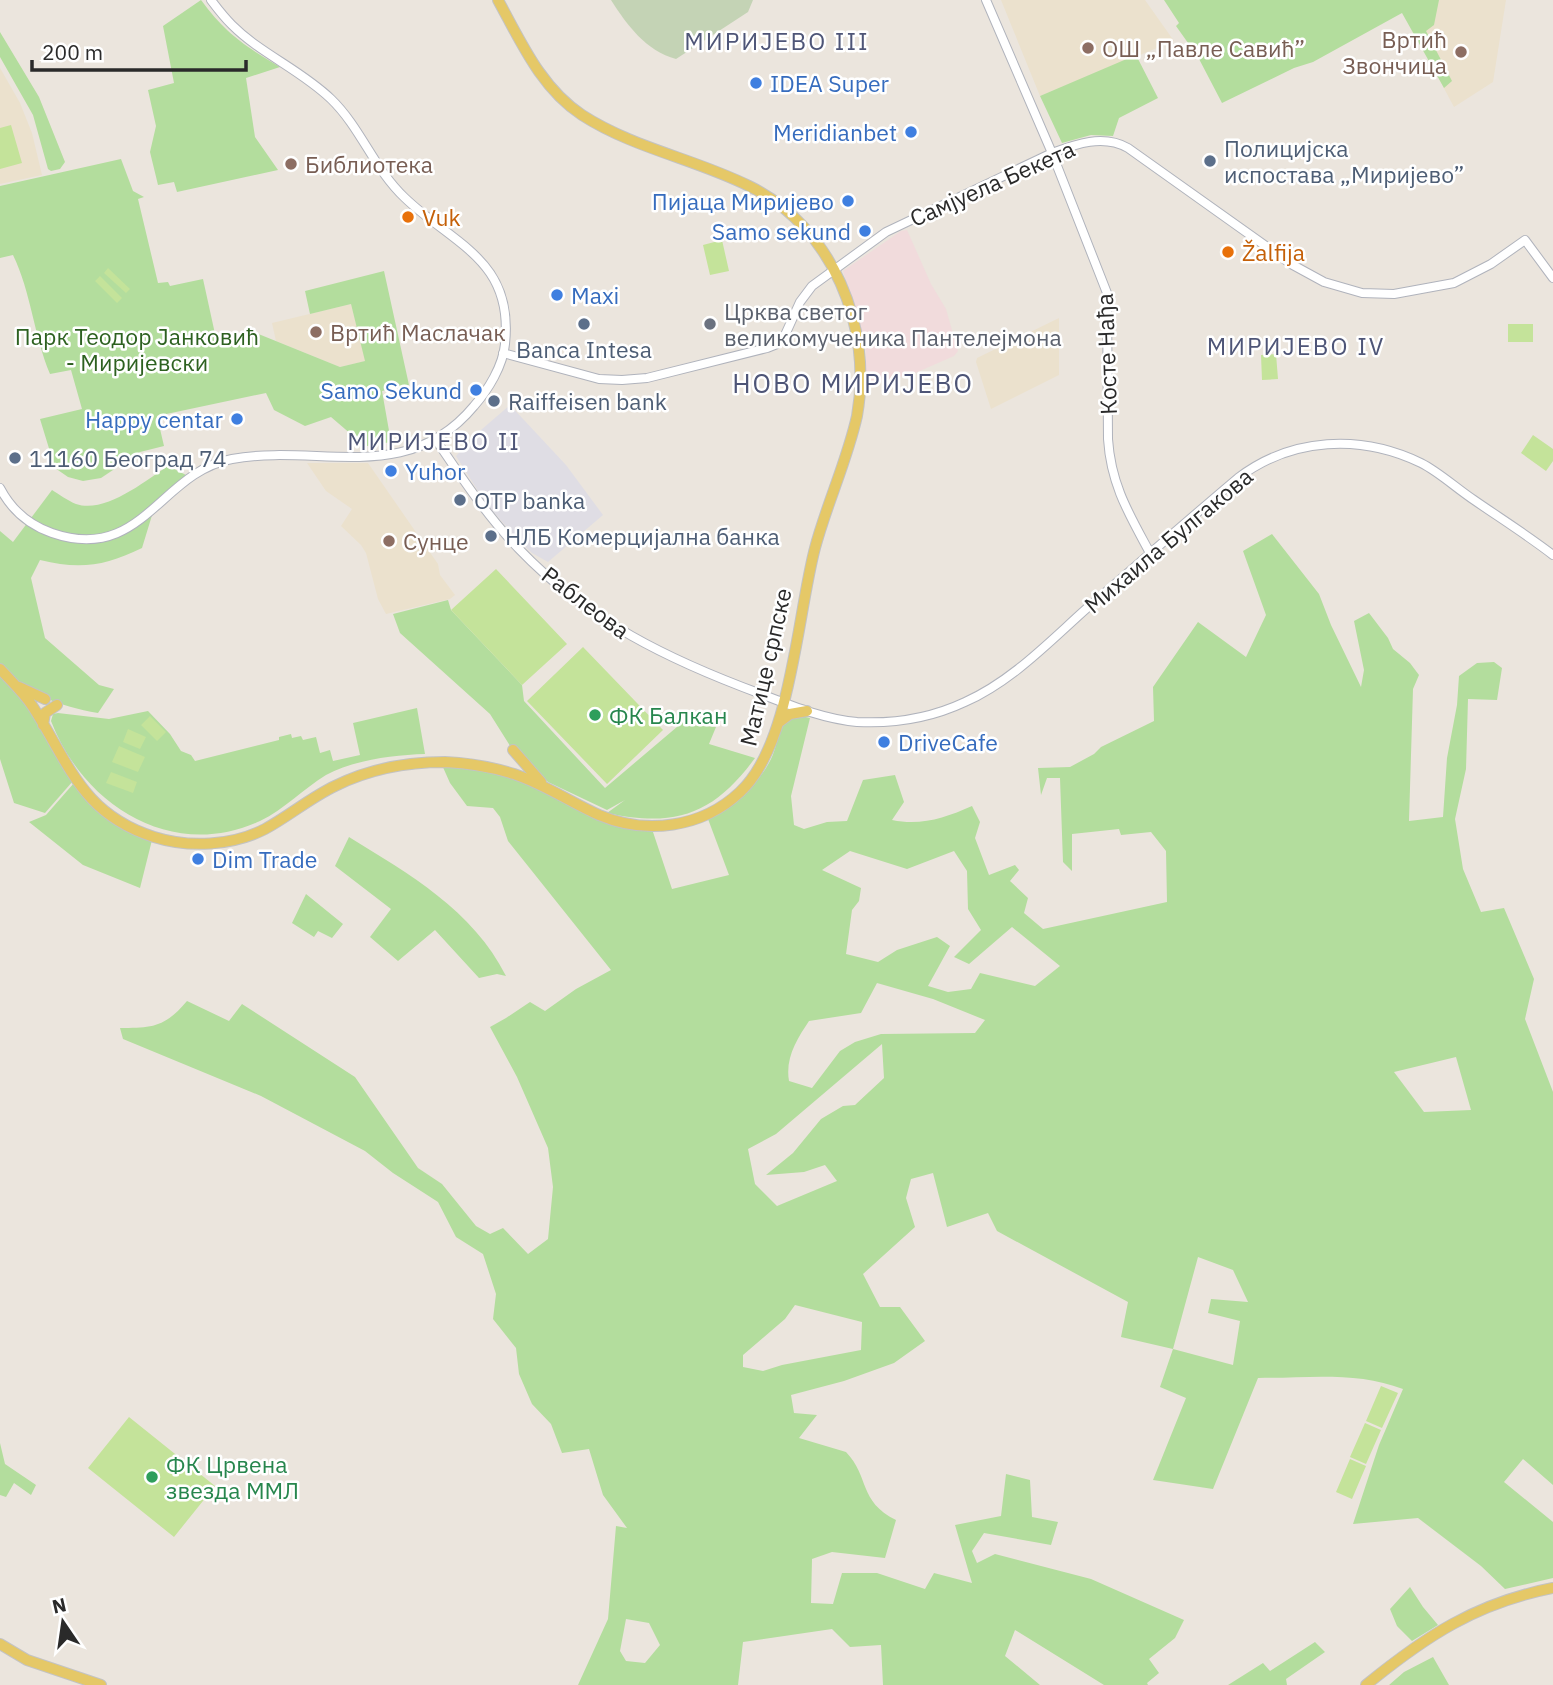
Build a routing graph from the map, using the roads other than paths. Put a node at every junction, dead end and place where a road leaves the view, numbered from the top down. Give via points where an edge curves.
1 (211, 0) edge
2 (498, 0) edge
3 (986, 0) edge
4 (1052, 153) junction
5 (834, 269) junction
6 (1553, 278) edge
7 (503, 353) junction
8 (436, 440) junction
9 (0, 488) edge
10 (1150, 553) junction
11 (1553, 555) edge
12 (0, 669) edge
13 (14, 684) junction
14 (45, 699) dead end
15 (783, 703) junction
16 (57, 705) dead end
17 (807, 711) junction
18 (778, 723) junction
19 (43, 725) junction
20 (516, 757) junction
21 (497, 769) junction
22 (515, 774) junction
23 (545, 787) junction
24 (1553, 1588) edge
25 (0, 1644) edge
26 (101, 1685) edge
27 (1366, 1685) edge

1 - 7 street via 237,30 330,98 402,196 479,259 501,296 506,325
2 - 5 main road, Матице српске via 543,78 574,108 633,141 760,191 815,239
3 - 4 street, Косте Нађа
4 - 5 street, Самјуела Бекета via 893,227
4 - 6 street, Самјуела Бекета via 1073,144 1103,141 1123,145 1292,264 1324,282 1362,293 1394,294 1454,283 1525,240
4 - 10 street, Косте Нађа via 1107,293 1110,460 1118,491
5 - 7 street, Самјуела Бекета via 807,291 781,340 759,351 622,380 599,379
5 - 15 main road, Матице српске via 859,339 862,391 810,570
7 - 8 street via 479,400
8 - 9 street via 380,457 226,460 199,472 130,528 90,538 64,536 34,525
8 - 15 street, Раблеова via 509,538 581,604 674,660
10 - 11 street, Михаила Булгакова via 1257,465 1290,450 1335,443 1379,448 1423,464
10 - 17 street, Михаила Булгакова via 1009,676 966,702 898,721 850,721
12 - 13 main road, Матице српске
13 - 14 main road
13 - 19 main road, Матице српске
15 - 17 street, Михаила Булгакова
15 - 18 main road, Матице српске
16 - 19 main road via 45,713
17 - 18 main road via 790,714
18 - 23 main road, Матице српске via 762,766 745,788 716,811 681,824 615,821
19 - 21 main road, Матице српске via 75,780 104,811 134,829 184,843 216,843 254,834 330,788 382,769 442,762
20 - 21 main road
20 - 22 main road
20 - 23 main road
21 - 22 main road, Матице српске
22 - 23 main road, Матице српске
24 - 27 main road via 1506,1600 1455,1621
25 - 26 main road via 27,1660

